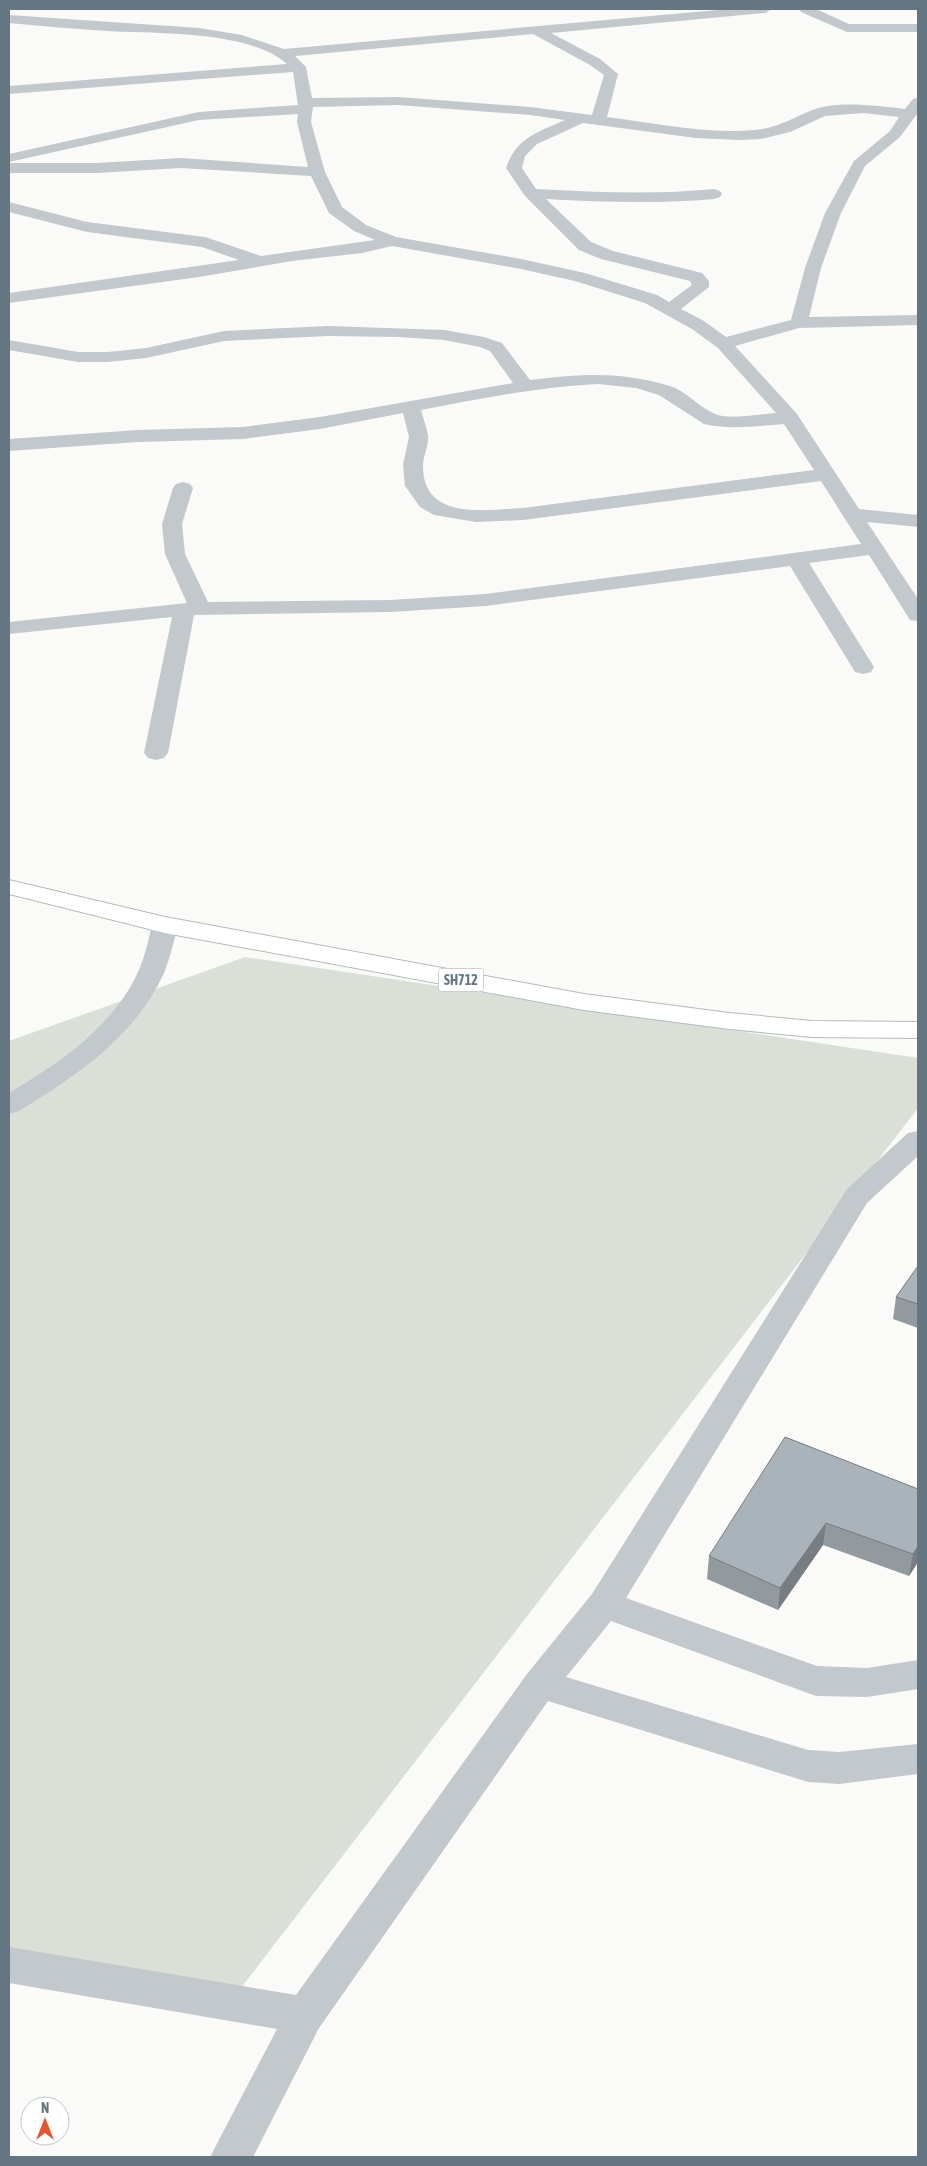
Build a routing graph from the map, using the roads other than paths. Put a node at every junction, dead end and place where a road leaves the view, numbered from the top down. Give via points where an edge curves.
1 (765, 9) edge
2 (806, 9) edge
3 (700, 12) edge
4 (9, 19) edge
5 (918, 28) edge
6 (535, 30) junction
7 (283, 53) junction
8 (299, 66) junction
9 (9, 90) edge
10 (306, 106) junction
11 (914, 108) edge
12 (581, 118) junction
13 (598, 121) junction
14 (9, 158) edge
15 (9, 168) edge
16 (317, 172) junction
17 (531, 193) junction
18 (714, 194) dead end
19 (9, 207) edge
20 (392, 241) junction
21 (258, 261) junction
22 (9, 298) edge
23 (670, 309) junction
24 (915, 323) edge
25 (799, 324) junction
26 (724, 344) junction
27 (9, 346) edge
28 (525, 386) junction
29 (411, 408) junction
30 (790, 418) junction
31 (9, 445) edge
32 (827, 474) junction
33 (183, 488) dead end
34 (852, 514) junction
35 (918, 521) edge
36 (875, 548) junction
37 (796, 560) junction
38 (192, 609) junction
39 (918, 615) edge
40 (9, 628) edge
41 (863, 667) dead end
42 (156, 753) dead end
43 (9, 887) edge
44 (165, 926) junction
45 (918, 1030) edge
46 (9, 1105) edge
47 (918, 1140) edge
48 (604, 1604) junction
49 (918, 1675) edge
50 (540, 1684) junction
51 (918, 1759) edge
52 (9, 1965) edge
53 (305, 2016) junction
54 (231, 2157) edge

1 - 3 street
2 - 5 street via 847,28
3 - 6 street
4 - 7 street via 81,26 148,22 213,33
6 - 7 street
6 - 13 street via 596,62 611,74
7 - 8 street
8 - 9 street
8 - 10 street
10 - 12 street via 398,101
10 - 14 street via 199,116
10 - 16 street via 304,122
11 - 13 street via 822,112 785,129 739,135
11 - 25 street via 903,135 859,164 833,214 813,268
12 - 13 street
12 - 17 street via 532,141 518,154 514,168
15 - 16 street via 97,168 181,163
16 - 20 street via 334,210 360,228
17 - 18 street via 616,198
17 - 23 street via 584,246 701,281 700,287
19 - 21 street via 86,227 205,242
20 - 21 street
20 - 23 street via 579,277 651,299
21 - 22 street
23 - 26 street
24 - 25 street
25 - 26 street
26 - 30 street
27 - 28 street via 78,357 108,357 146,354 224,336 328,331 444,335 496,347
28 - 29 street
28 - 30 street via 598,379 637,383 666,391 711,420
29 - 31 street via 243,433
29 - 32 street via 419,437 413,465 415,486 427,503 440,511 476,516 523,514
30 - 32 street
32 - 34 street
33 - 38 street via 172,524 175,554
34 - 35 street
34 - 36 street
36 - 37 street
36 - 39 street
37 - 38 street via 486,600 390,606
37 - 41 street
38 - 40 street
38 - 42 street
43 - 44 main road, SH712
44 - 45 main road, SH712 via 584,1002 812,1029
44 - 46 street via 148,979 133,1005 95,1046 43,1085
47 - 48 street via 857,1196
48 - 49 street via 816,1681 882,1683
48 - 50 street
50 - 51 street via 808,1766 839,1768
50 - 53 street
52 - 53 street
53 - 54 street

